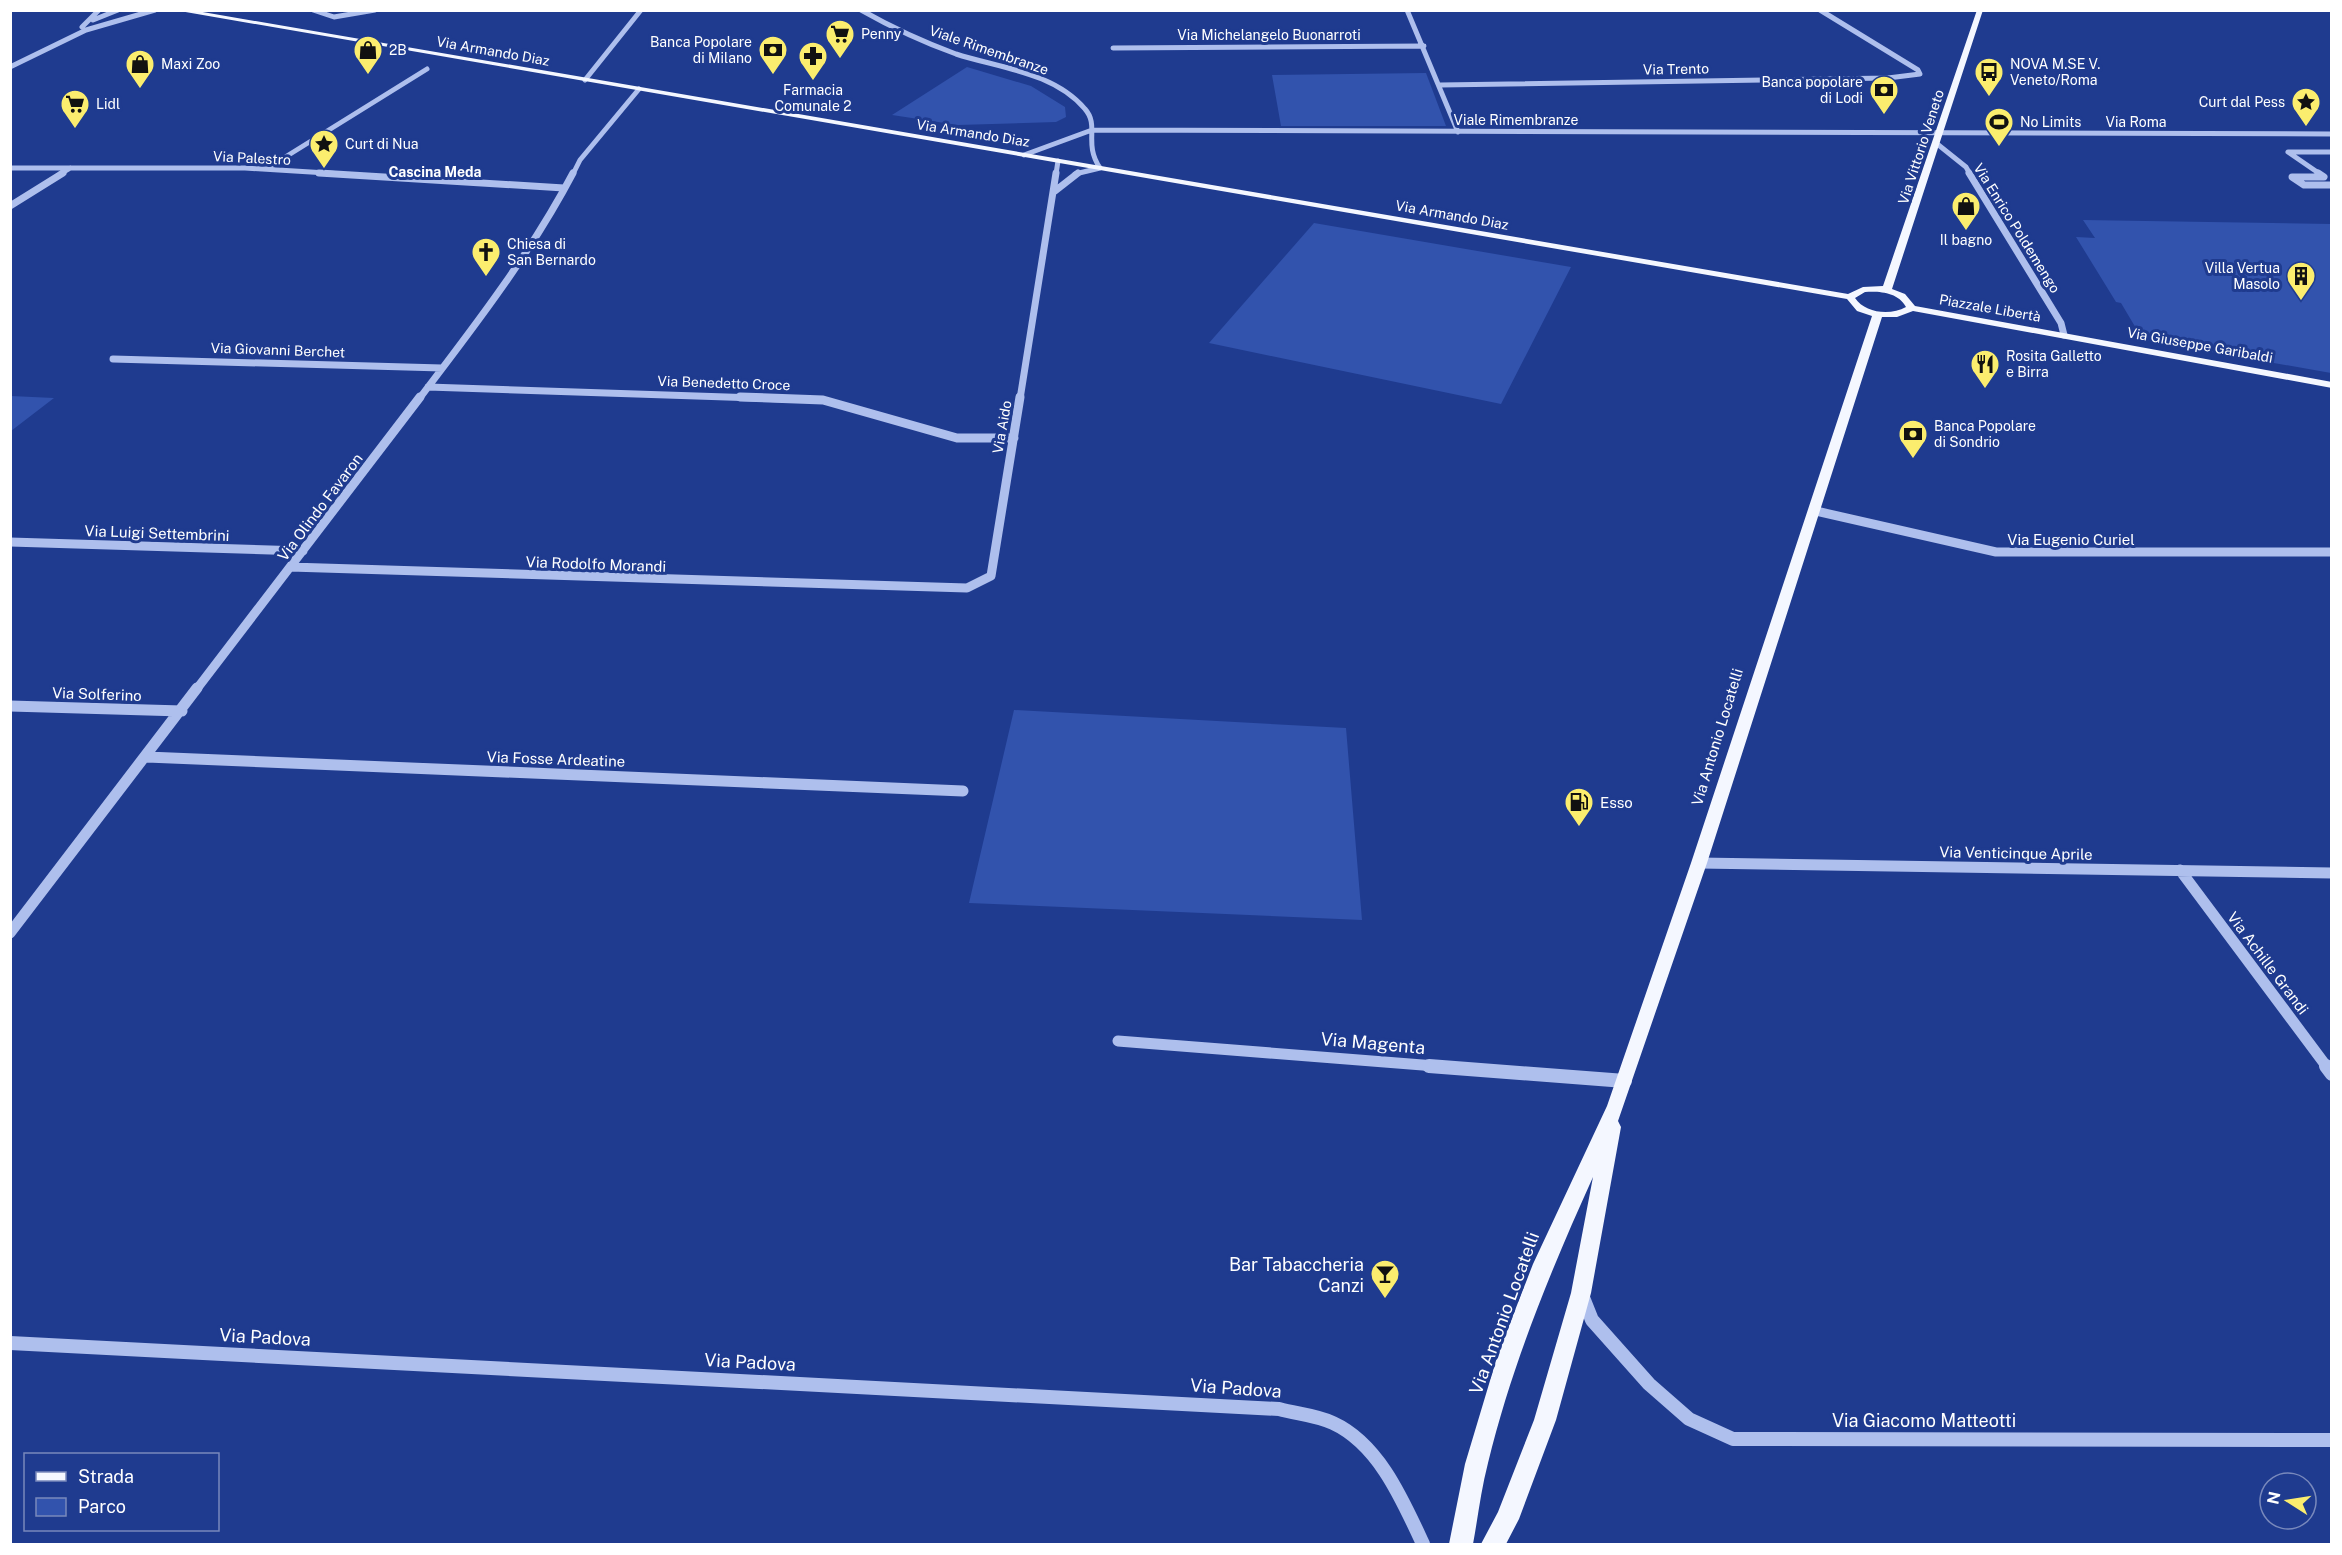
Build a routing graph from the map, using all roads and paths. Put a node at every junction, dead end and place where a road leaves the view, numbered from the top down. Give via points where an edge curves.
1 (99, 10) edge
2 (118, 10) edge
3 (155, 10) edge
4 (177, 10) edge
5 (313, 10) edge
6 (375, 10) edge
7 (641, 10) edge
8 (861, 10) edge
9 (1407, 10) edge
10 (1820, 10) edge
11 (1980, 10) edge
12 (90, 21) junction
13 (68, 37) junction
14 (1424, 46) junction
15 (1113, 48) dead end
16 (10, 67) edge
17 (427, 69) dead end
18 (585, 80) junction
19 (1440, 85) junction
20 (639, 89) junction
21 (1092, 130) junction
22 (1458, 132) junction
23 (1940, 133) junction
24 (2331, 134) edge
25 (1936, 143) junction
26 (2331, 152) edge
27 (1024, 155) junction
28 (1058, 161) junction
29 (10, 168) edge
30 (71, 168) junction
31 (1100, 168) junction
32 (266, 169) junction
33 (2331, 185) edge
34 (564, 188) junction
35 (1055, 191) junction
36 (10, 206) edge
37 (1886, 291) junction
38 (1850, 297) junction
39 (1911, 308) junction
40 (1878, 313) junction
41 (2064, 335) junction
42 (113, 358) dead end
43 (442, 368) junction
44 (2331, 385) edge
45 (428, 387) junction
46 (1014, 438) junction
47 (1816, 511) junction
48 (10, 542) edge
49 (303, 551) junction
50 (2331, 552) edge
51 (290, 567) junction
52 (901, 586) joint
53 (10, 706) edge
54 (182, 711) junction
55 (147, 757) junction
56 (963, 791) dead end
57 (1699, 863) junction
58 (2180, 870) junction
59 (2331, 873) edge
60 (10, 933) edge
61 (1118, 1041) dead end
62 (2331, 1074) edge
63 (1625, 1081) junction
64 (1616, 1106) junction
65 (1581, 1293) junction
66 (10, 1343) edge
67 (2331, 1440) edge
68 (1423, 1545) edge
69 (1461, 1545) edge
70 (1493, 1545) edge

1 - 12 street
2 - 12 street
3 - 13 street
4 - 18 main road, Via Armando Diaz
5 - 6 street via 330,17
7 - 18 street
8 - 21 street, Viale Rimembranze via 952,52 1028,74 1064,90 1085,107 1092,119
9 - 14 street
10 - 19 street, Via Trento via 1920,74
11 - 23 main road, Via Vittorio Veneto
12 - 13 street
13 - 16 street
14 - 15 street, Via Michelangelo Buonarroti
14 - 19 street
17 - 32 street
18 - 20 main road, Via Armando Diaz
19 - 22 street
20 - 27 main road, Via Armando Diaz
20 - 34 street, Via Olindo Favaron via 580,160
21 - 22 street, Viale Rimembranze
21 - 27 street, Viale Rimembranze
21 - 31 street, Viale Rimembranze via 1088,149
22 - 23 street, Viale Rimembranze
23 - 24 street, Via Roma
23 - 25 main road, Via Vittorio Veneto
25 - 37 main road, Via Vittorio Veneto
25 - 41 street, Via Enrico Poldemengo via 1966,167 2061,322
26 - 33 street via 2288,152 2324,177 2292,177 2304,185
27 - 28 main road, Via Armando Diaz
28 - 31 main road, Via Armando Diaz
28 - 35 street, Via Aido
29 - 30 street, Via Palestro
30 - 32 street, Via Palestro
30 - 36 street
31 - 35 street via 1076,173
31 - 38 main road, Via Armando Diaz
32 - 34 street, Via Palestro
34 - 43 street, Via Olindo Favaron via 518,264
35 - 46 street, Via Aido
37 - 38 main road via 1863,290
37 - 39 main road via 1905,298
38 - 40 main road via 1857,306
39 - 40 main road via 1899,314
39 - 41 main road, Piazzale Libertà
40 - 47 main road, Via Antonio Locatelli
41 - 44 main road, Via Giuseppe Garibaldi
42 - 43 street, Via Giovanni Berchet
43 - 45 street, Via Olindo Favaron
45 - 46 street, Via Benedetto Croce via 823,400 957,438
45 - 49 street, Via Olindo Favaron
46 - 52 street, Via Aido via 991,576 967,588
47 - 50 street, Via Eugenio Curiel via 1996,552
47 - 57 main road, Via Antonio Locatelli
48 - 49 street, Via Luigi Settembrini
49 - 51 street, Via Olindo Favaron
51 - 52 street, Via Rodolfo Morandi
51 - 54 street, Via Olindo Favaron
53 - 54 street, Via Solferino
54 - 55 street, Via Olindo Favaron
55 - 56 street, Via Fosse Ardeatine
55 - 60 street, Via Olindo Favaron
57 - 58 street, Via Venticinque Aprile
57 - 63 main road, Via Antonio Locatelli
58 - 59 street, Via Venticinque Aprile
58 - 62 street, Via Achille Grandi
61 - 63 street, Via Magenta
63 - 64 main road, Via Antonio Locatelli
64 - 65 main road, Via Antonio Locatelli
64 - 69 main road, Via Antonio Locatelli via 1552,1244 1509,1354 1476,1464
65 - 67 street, Via Giacomo Matteotti via 1592,1320 1650,1384 1689,1419 1733,1439
65 - 70 main road, Via Antonio Locatelli via 1538,1439 1507,1520
66 - 68 street, Via Padova via 1279,1409 1336,1424 1372,1455

